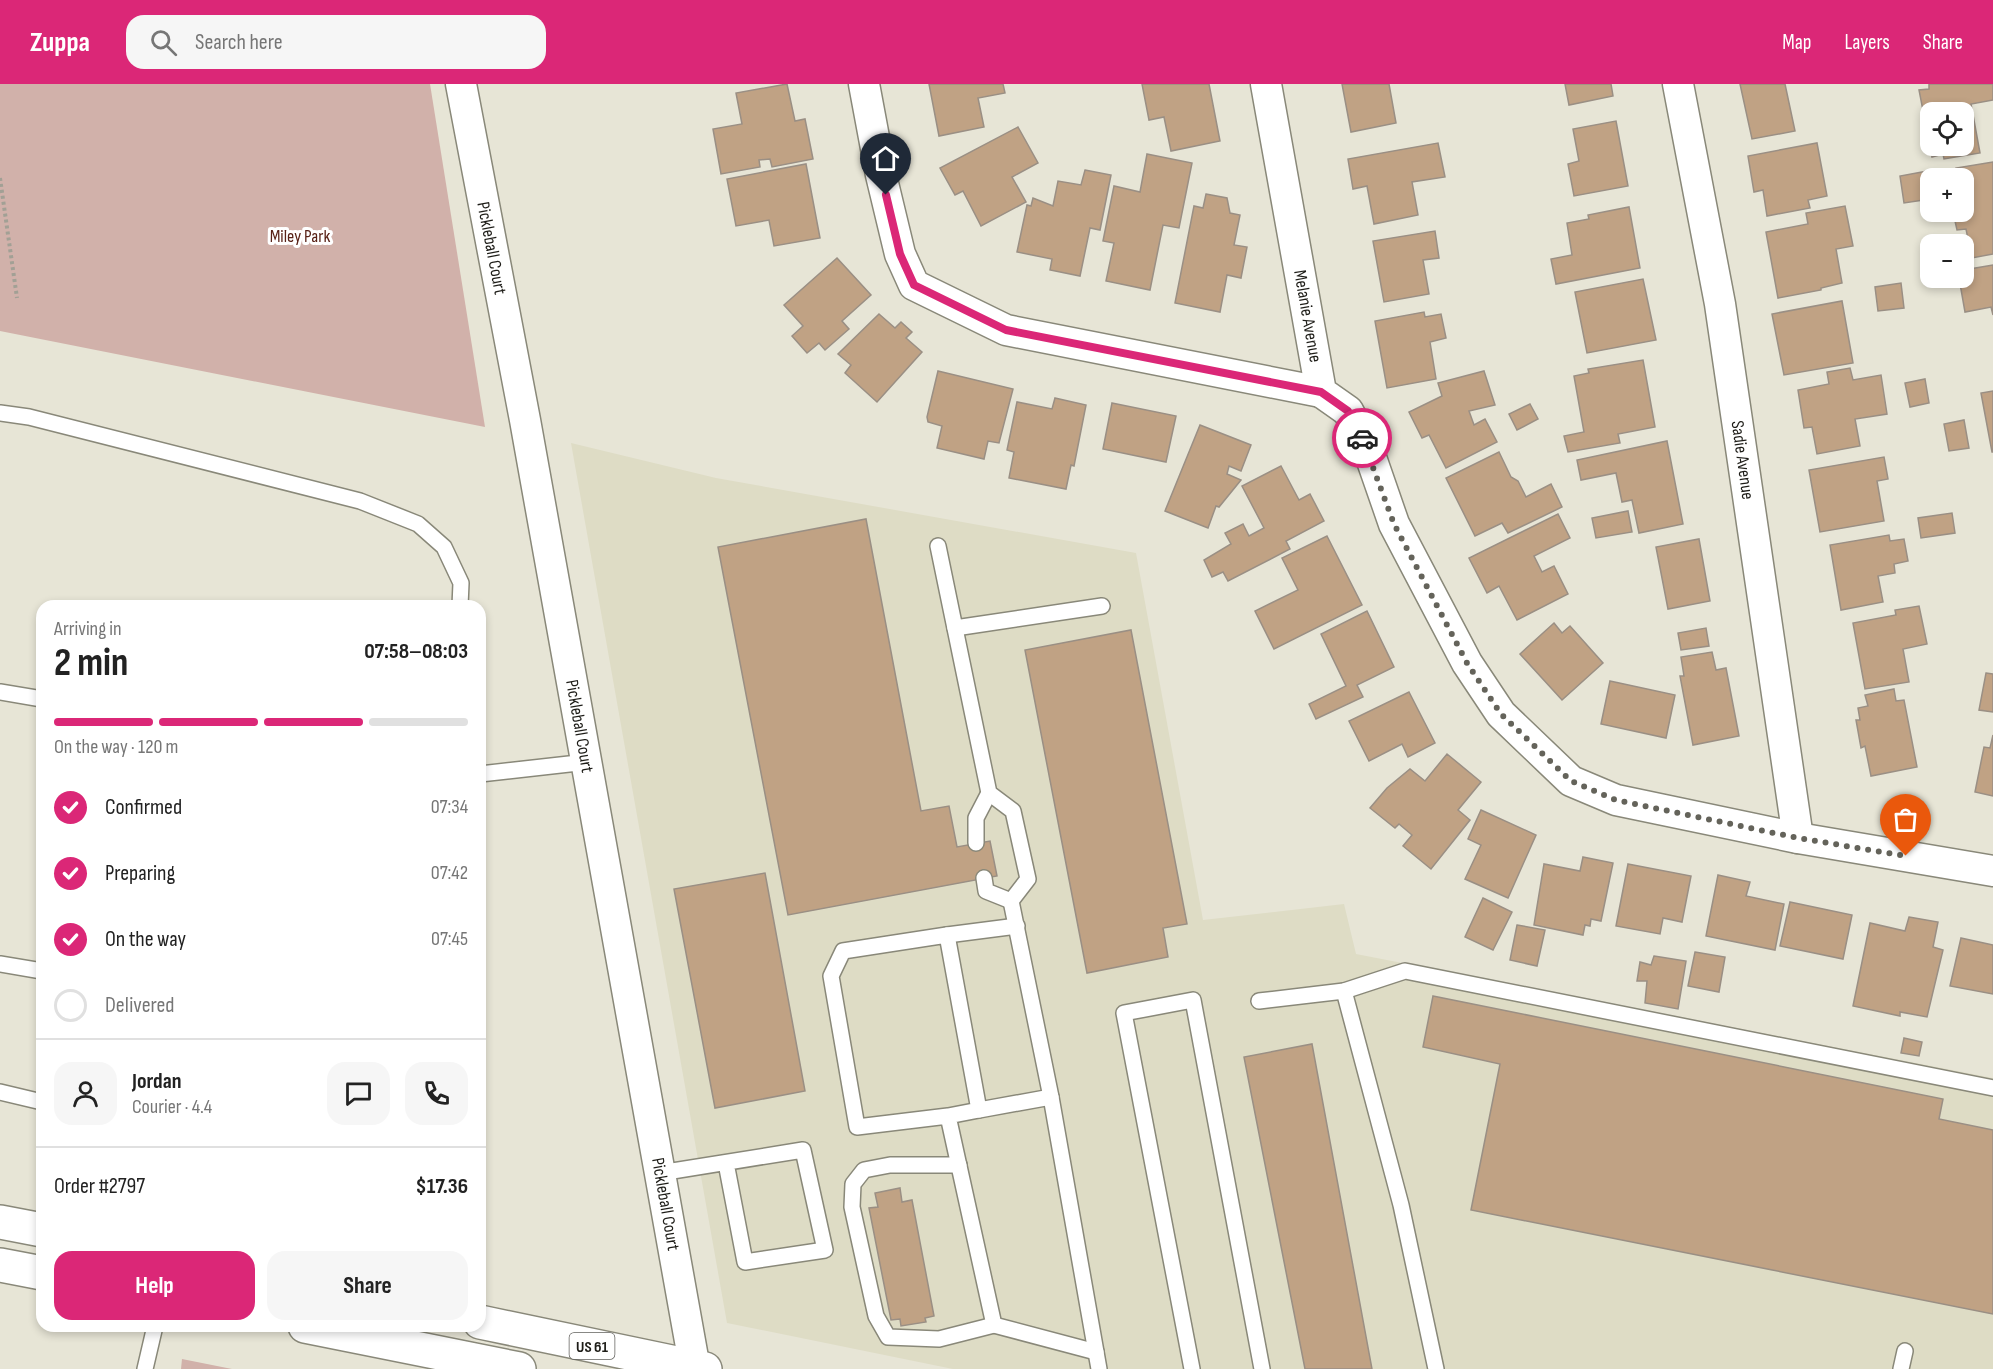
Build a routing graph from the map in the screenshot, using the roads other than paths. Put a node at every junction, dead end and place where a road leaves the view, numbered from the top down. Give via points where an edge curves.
1 (461, 84) edge
2 (864, 84) edge
3 (1266, 84) edge
4 (1678, 84) edge
5 (1321, 392) junction
6 (0, 413) edge
7 (938, 546) dead end
8 (460, 600) edge
9 (1102, 606) dead end
10 (955, 628) junction
11 (0, 692) edge
12 (36, 698) edge
13 (586, 762) junction
14 (486, 773) edge
15 (989, 793) junction
16 (1798, 838) junction
17 (976, 843) dead end
18 (1993, 871) edge
19 (984, 878) dead end
20 (1011, 901) junction
21 (1017, 926) junction
22 (947, 935) junction
23 (0, 964) edge
24 (36, 971) edge
25 (1344, 991) junction
26 (1259, 1001) dead end
27 (1993, 1088) edge
28 (0, 1092) edge
29 (1051, 1097) junction
30 (36, 1101) edge
31 (979, 1110) junction
32 (948, 1116) junction
33 (726, 1163) junction
34 (959, 1165) junction
35 (660, 1173) junction
36 (0, 1222) edge
37 (36, 1229) edge
38 (0, 1265) edge
39 (36, 1272) edge
40 (486, 1323) edge
41 (994, 1326) junction
42 (154, 1332) edge
43 (335, 1332) edge
44 (1905, 1351) dead end
45 (1096, 1352) junction
46 (698, 1368) edge
47 (145, 1369) edge
48 (519, 1369) edge
49 (1099, 1369) edge
50 (1192, 1369) edge
51 (1262, 1369) edge
52 (1436, 1369) edge
53 (1901, 1369) edge

1 - 13 street, Pickleball Court
2 - 5 street via 900,254 914,285 1006,330
3 - 5 street, Melanie Avenue
4 - 16 street, Sadie Avenue via 1720,304
5 - 16 street via 1348,411 1368,449 1394,524 1467,663 1501,714 1526,741 1571,781 1616,800
6 - 8 lane via 29,417 360,501 418,524 444,547 461,583
7 - 10 lane
9 - 10 lane
10 - 15 lane
11 - 12 lane
13 - 14 lane
13 - 35 street, Pickleball Court
15 - 17 lane via 976,818
15 - 20 lane via 1013,811 1028,879
16 - 18 street
19 - 20 lane via 986,891
20 - 21 lane
21 - 22 lane
21 - 29 lane
22 - 31 lane
22 - 32 lane via 843,951 831,976 857,1127
23 - 24 lane
25 - 26 lane
25 - 27 lane via 1405,971
25 - 52 lane via 1401,1205
28 - 30 lane
29 - 31 lane
29 - 45 lane
31 - 32 lane
32 - 34 lane
33 - 33 lane via 803,1150 825,1250 745,1262
33 - 35 lane
34 - 41 lane
34 - 41 lane via 890,1164 864,1170 853,1184 852,1208 873,1305 888,1337 939,1339
35 - 46 street, Pickleball Court
36 - 37 highway
38 - 39 highway
40 - 46 highway, US 61
41 - 45 lane
42 - 47 lane
43 - 48 highway
44 - 53 lane
45 - 49 lane
50 - 51 lane via 1124,1013 1193,1000

